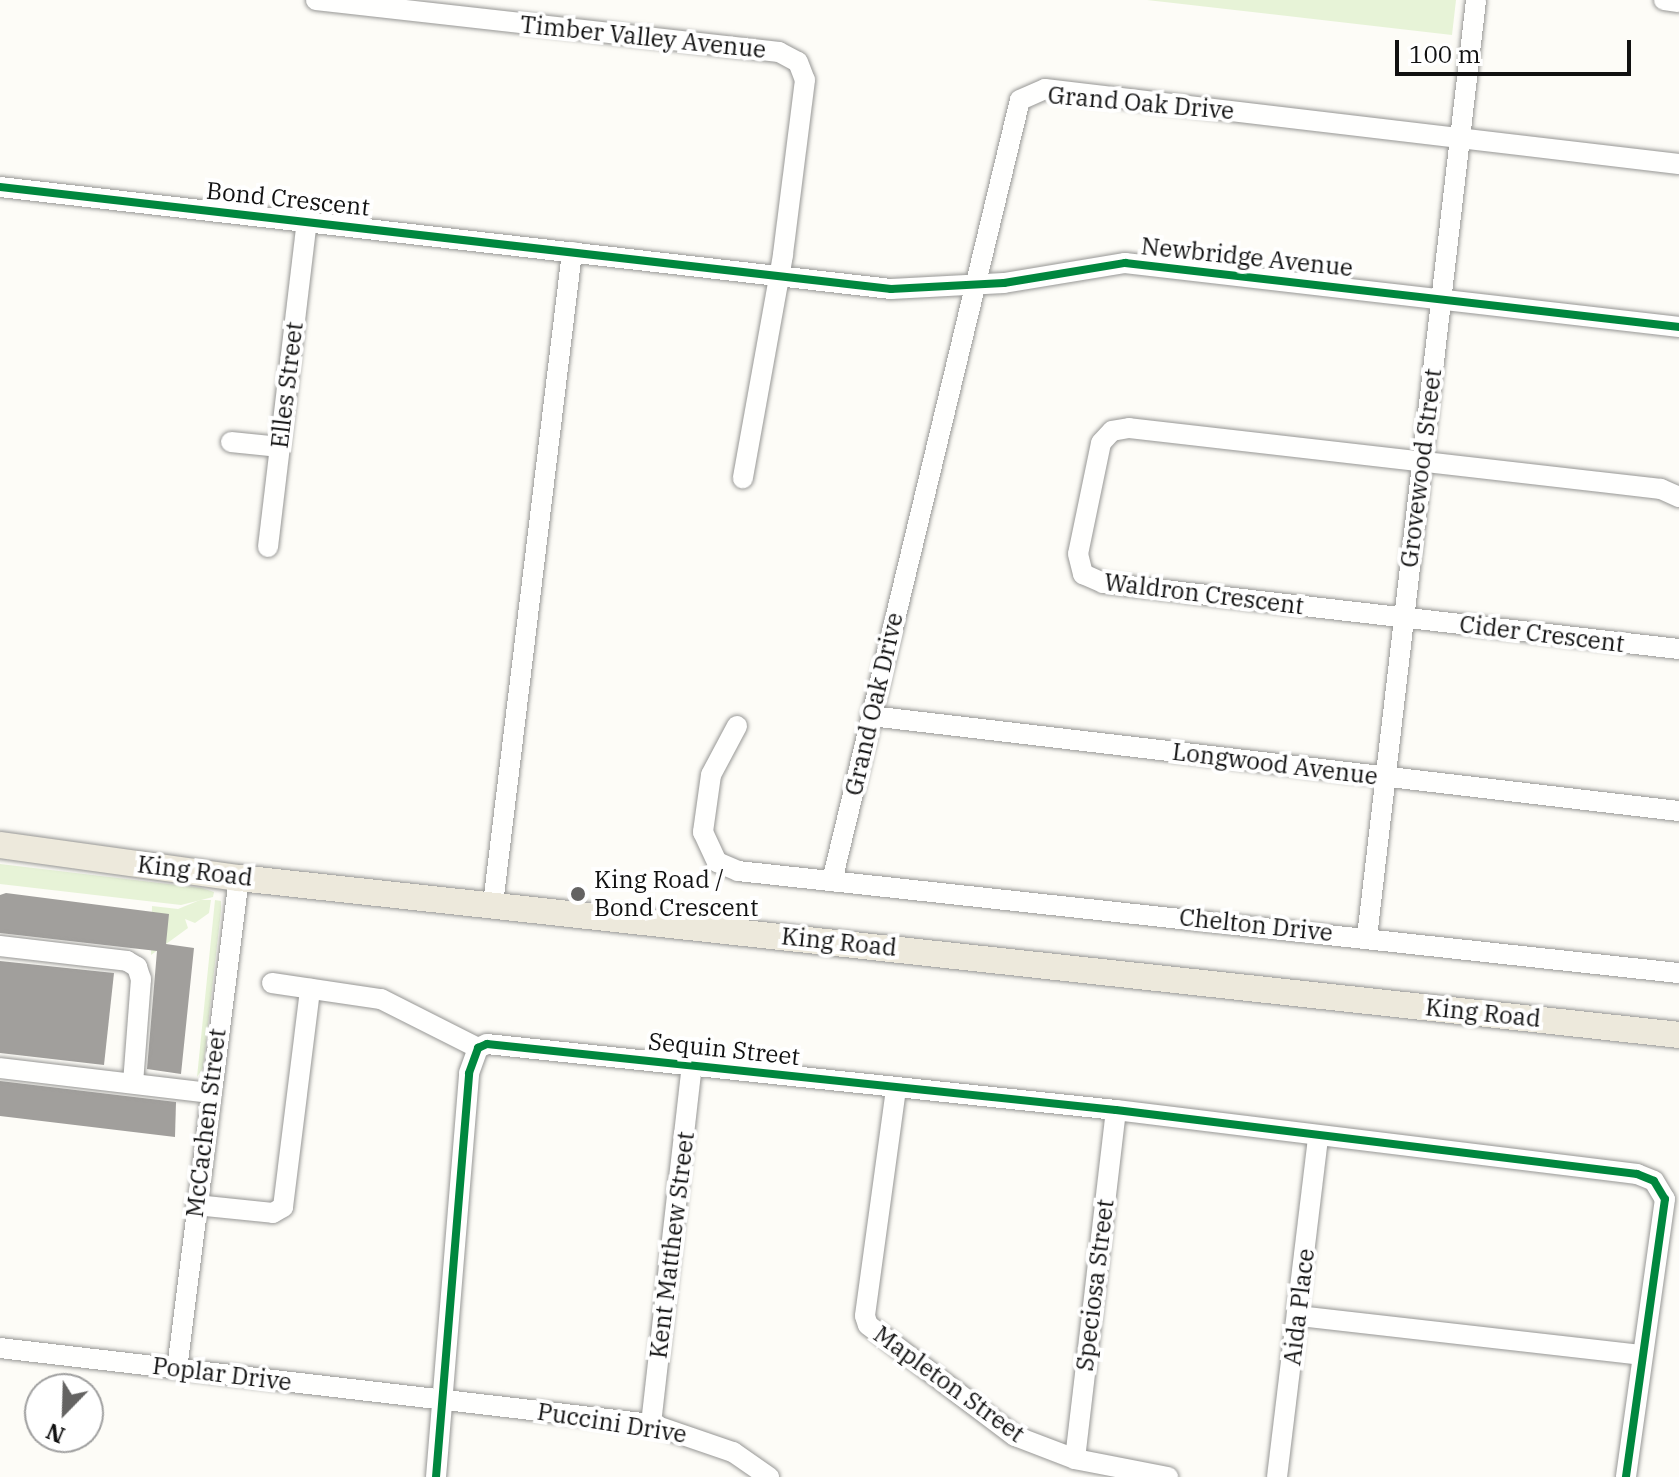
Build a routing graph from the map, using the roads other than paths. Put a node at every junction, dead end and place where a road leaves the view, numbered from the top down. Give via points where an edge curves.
1 (316, 0) edge
2 (1476, 0) edge
3 (1664, 0) edge
4 (1679, 2) edge
5 (1460, 139) junction
6 (1679, 164) edge
7 (0, 187) edge
8 (307, 222) junction
9 (572, 252) junction
10 (779, 277) junction
11 (974, 286) junction
12 (1441, 299) junction
13 (1679, 327) edge
14 (231, 442) dead end
15 (280, 447) junction
16 (1422, 462) junction
17 (743, 478) dead end
18 (1679, 497) edge
19 (268, 547) dead end
20 (1404, 618) junction
21 (1679, 649) edge
22 (871, 716) junction
23 (737, 726) dead end
24 (1385, 776) junction
25 (1679, 811) edge
26 (0, 845) edge
27 (239, 878) junction
28 (832, 881) junction
29 (493, 904) junction
30 (1367, 937) junction
31 (0, 946) edge
32 (1679, 973) edge
33 (272, 983) dead end
34 (310, 989) junction
35 (1679, 1035) edge
36 (478, 1048) junction
37 (692, 1066) junction
38 (0, 1068) edge
39 (133, 1082) junction
40 (896, 1089) junction
41 (210, 1093) junction
42 (1116, 1110) junction
43 (1318, 1136) junction
44 (196, 1205) junction
45 (1299, 1316) junction
46 (0, 1348) edge
47 (1642, 1355) junction
48 (177, 1369) junction
49 (444, 1400) junction
50 (651, 1424) junction
51 (1075, 1459) junction
52 (436, 1477) edge
53 (769, 1477) edge
54 (1168, 1477) edge
55 (1277, 1477) edge
56 (1626, 1477) edge

1 - 10 street, Timber Valley Avenue via 789,55 805,80
2 - 5 street, Grovewood Street
3 - 4 street
5 - 6 street, Grand Oak Drive
5 - 11 street, Grand Oak Drive via 1045,89 1020,100
5 - 12 street, Grovewood Street
7 - 8 street, Bond Crescent
8 - 9 street, Bond Crescent
8 - 15 street, Elles Street
9 - 10 street, Newbridge Avenue
9 - 29 street
10 - 11 street, Newbridge Avenue via 891,289
10 - 17 street
11 - 12 street, Newbridge Avenue via 1125,263
11 - 22 street, Grand Oak Drive
12 - 13 street, Newbridge Avenue
12 - 16 street, Grovewood Street
14 - 15 street
15 - 19 street, Elles Street
16 - 18 street via 1661,489
16 - 20 street, Grovewood Street
16 - 20 street, Waldron Crescent via 1120,429 1101,443 1078,554 1083,574 1103,583
20 - 21 street, Cider Crescent
20 - 24 street, Grovewood Street
22 - 24 street, Longwood Avenue
22 - 28 street, Grand Oak Drive
23 - 28 street, Chelton Drive via 711,775 703,832 711,854 738,871
24 - 25 street, Longwood Avenue
24 - 30 street, Grovewood Street
26 - 27 main road, King Road
27 - 29 main road, King Road
27 - 41 street, McCachen Street
28 - 30 street, Chelton Drive
29 - 35 main road, King Road
30 - 32 street, Chelton Drive
31 - 39 street via 127,961 137,967 141,979
33 - 34 street
34 - 36 street via 381,999
34 - 44 street via 283,1207 273,1213
36 - 37 street, Sequin Street via 487,1044
36 - 49 street via 469,1073
37 - 40 street, Sequin Street
37 - 50 street, Kent Matthew Street
38 - 39 street
39 - 41 street
40 - 42 street, Sequin Street
40 - 51 street, Mapleton Street via 865,1316 868,1325 1015,1436
41 - 44 street, McCachen Street
42 - 43 street, Sequin Street
42 - 51 street, Speciosa Street
43 - 45 street, Aida Place
43 - 47 street, Sequin Street via 1637,1174 1654,1181 1665,1199
44 - 48 street, McCachen Street
45 - 47 street
45 - 55 street, Aida Place
46 - 48 street, Poplar Drive
47 - 56 street
48 - 49 street, Poplar Drive
49 - 50 street, Puccini Drive
49 - 52 street
50 - 53 street, Puccini Drive via 733,1452
51 - 54 street, Mapleton Street

